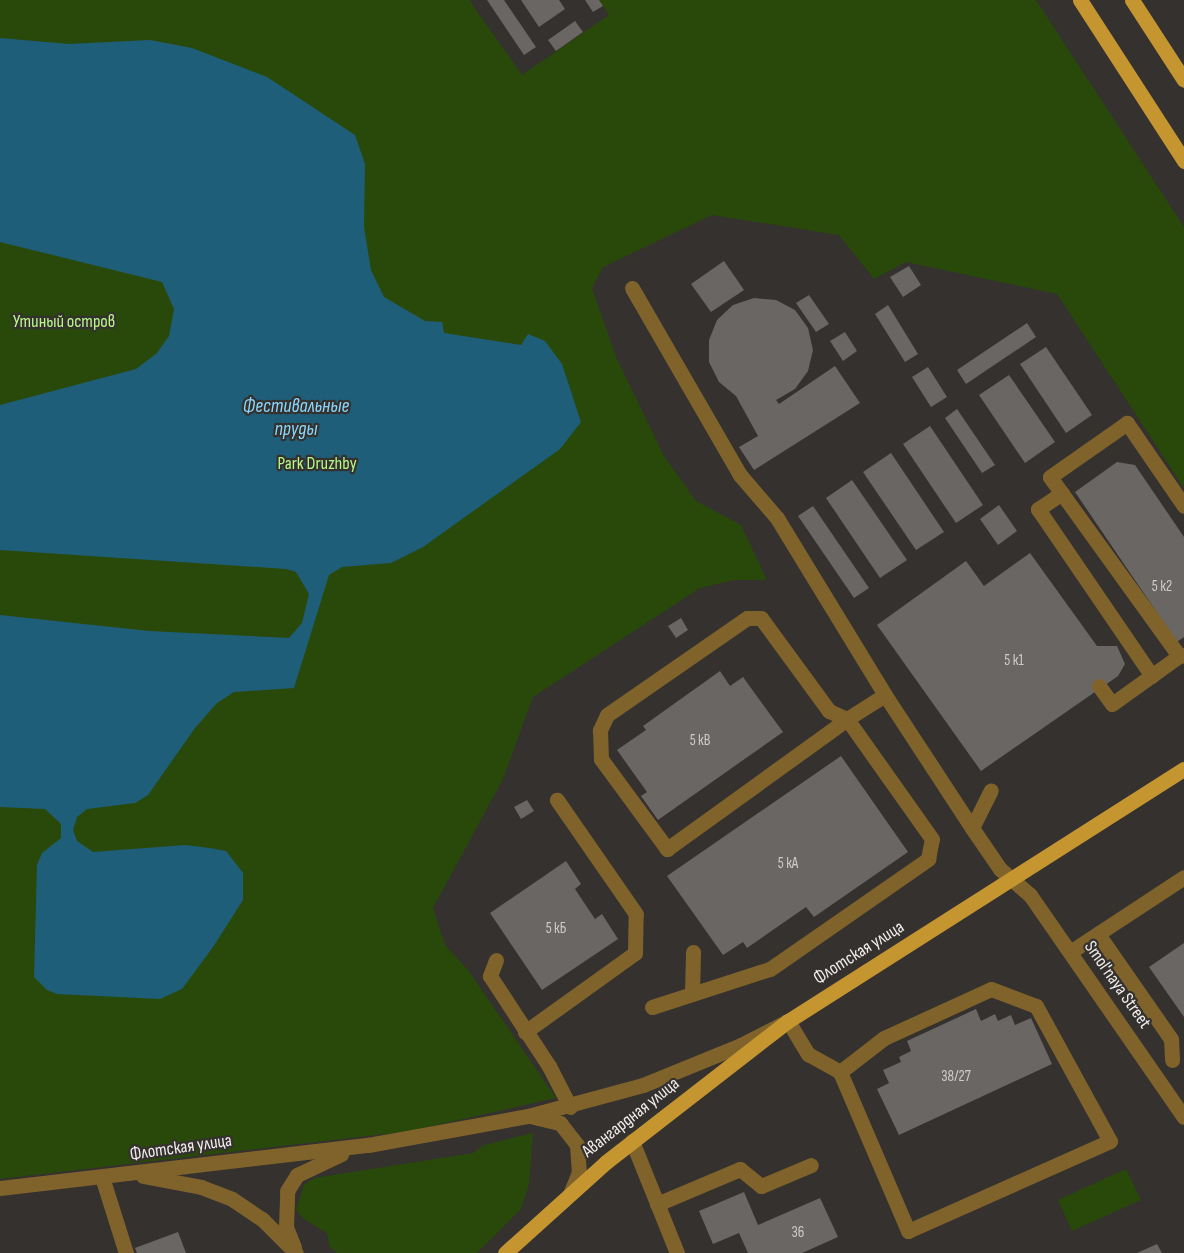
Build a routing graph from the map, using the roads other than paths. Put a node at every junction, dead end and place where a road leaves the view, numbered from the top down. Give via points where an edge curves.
1 (1080, 0) edge
2 (1132, 0) edge
3 (1184, 80) edge
4 (1184, 160) edge
5 (632, 288) dead end
6 (1062, 493) junction
7 (1184, 506) edge
8 (1181, 656) edge
9 (1152, 676) junction
10 (1099, 686) dead end
11 (885, 695) junction
12 (847, 719) junction
13 (1184, 769) edge
14 (991, 790) dead end
15 (557, 800) dead end
16 (972, 828) junction
17 (1184, 877) edge
18 (1014, 880) junction
19 (1098, 934) junction
20 (693, 952) dead end
21 (1070, 952) junction
22 (496, 960) dead end
23 (692, 994) junction
24 (652, 1007) dead end
25 (788, 1021) junction
26 (525, 1032) junction
27 (1172, 1060) dead end
28 (840, 1072) junction
29 (570, 1107) junction
30 (528, 1116) junction
31 (1184, 1117) edge
32 (632, 1141) junction
33 (368, 1145) junction
34 (811, 1165) dead end
35 (134, 1174) junction
36 (102, 1177) junction
37 (0, 1188) edge
38 (570, 1192) junction
39 (657, 1204) junction
40 (126, 1253) edge
41 (296, 1253) edge
42 (505, 1253) edge
43 (677, 1253) edge

1 - 4 main road
2 - 3 main road
5 - 11 street, Smol'naya Street via 740,475 777,518
6 - 7 street via 1050,477 1127,423
6 - 8 street
6 - 9 street via 1038,509
8 - 9 street
9 - 10 street via 1112,704
11 - 12 street
11 - 16 street, Smol'naya Street
12 - 12 street via 829,711 761,618 747,618 607,715 600,730 601,759 667,849
12 - 23 street via 932,839 928,859 771,969
13 - 18 main road, Флотская улица
14 - 16 street
15 - 26 street via 636,914 635,953
16 - 18 street, Smol'naya Street via 1000,869
17 - 19 street
18 - 21 street, Smol'naya Street via 1030,895
18 - 25 main road, Флотская улица
19 - 21 street
19 - 27 street via 1171,1039
20 - 23 street
21 - 31 street, Smol'naya Street
22 - 26 street via 490,976
23 - 24 street
25 - 28 street via 808,1054
25 - 29 street, Флотская улица via 741,1045 654,1080
25 - 32 main road, Авангардная улица
26 - 29 street via 549,1066
28 - 28 street via 884,1038 991,990 1036,1006 1110,1141 908,1231
29 - 30 street, Флотская улица
30 - 33 street, Флотская улица
30 - 38 street, Флотская улица via 560,1123 578,1144 579,1172
32 - 38 main road, Авангардная улица
32 - 39 street
33 - 35 street, Флотская улица
33 - 41 street, Флотская улица via 314,1164 297,1175 287,1191 284,1208
34 - 39 street via 761,1186 740,1169
35 - 36 street, Флотская улица
35 - 41 street via 201,1187 232,1199 262,1219
36 - 37 street, Флотская улица
36 - 40 street
38 - 42 main road, Авангардная улица
39 - 43 street

